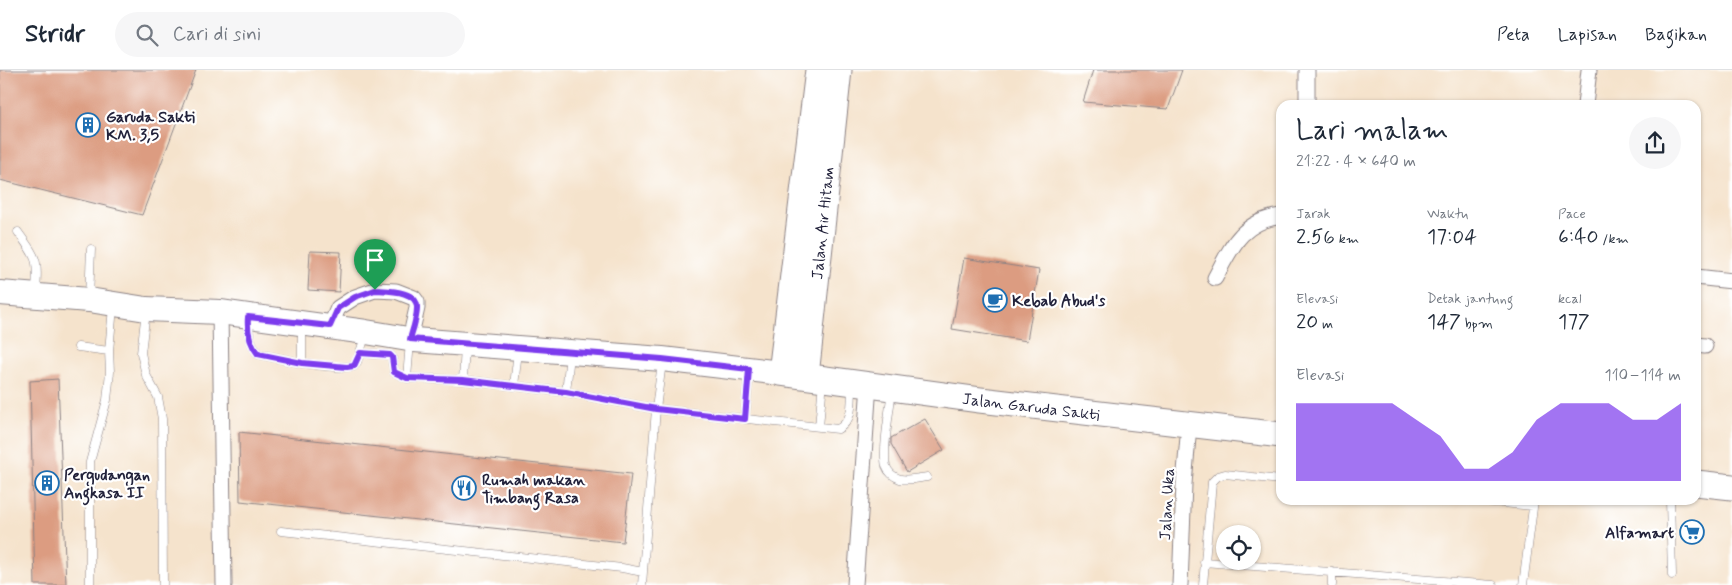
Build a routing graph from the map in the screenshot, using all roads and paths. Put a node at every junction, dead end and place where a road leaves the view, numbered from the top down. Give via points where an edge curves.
1 (818, 70) edge
2 (839, 70) edge
3 (1307, 70) edge
4 (1589, 70) edge
5 (1307, 100) edge
6 (1586, 100) edge
7 (1276, 217) edge
8 (18, 232) dead end
9 (91, 249) dead end
10 (1215, 278) dead end
11 (1701, 278) edge
12 (1732, 281) edge
13 (0, 293) edge
14 (36, 297) junction
15 (89, 300) junction
16 (113, 305) junction
17 (146, 309) junction
18 (220, 312) junction
19 (248, 317) junction
20 (302, 323) junction
21 (330, 326) junction
22 (410, 339) junction
23 (363, 342) junction
24 (465, 343) junction
25 (78, 347) dead end
26 (518, 347) junction
27 (109, 351) junction
28 (570, 351) junction
29 (662, 359) junction
30 (302, 363) junction
31 (749, 369) junction
32 (781, 373) junction
33 (814, 377) junction
34 (407, 378) junction
35 (463, 380) junction
36 (871, 385) junction
37 (514, 386) junction
38 (566, 392) junction
39 (656, 409) junction
40 (745, 419) junction
41 (1189, 425) junction
42 (819, 426) junction
43 (1276, 434) edge
44 (928, 477) dead end
45 (1276, 479) edge
46 (1701, 484) edge
47 (1732, 487) edge
48 (1533, 505) edge
49 (1670, 505) edge
50 (281, 531) dead end
51 (1204, 562) junction
52 (643, 572) junction
53 (1332, 572) junction
54 (1672, 576) dead end
55 (90, 585) edge
56 (163, 585) edge
57 (224, 585) edge
58 (642, 585) edge
59 (855, 585) edge
60 (1180, 585) edge
61 (1203, 585) edge
62 (1332, 585) edge
63 (1494, 585) edge
64 (1524, 585) edge

1 - 32 highway, Jalan Air Hitam
2 - 33 highway, Jalan Air Hitam
3 - 5 street
4 - 6 street
7 - 10 street via 1259,221 1246,231 1227,254
8 - 14 lane via 38,264
9 - 15 lane
11 - 12 street
13 - 14 main road
14 - 15 main road
15 - 16 main road
16 - 17 main road
16 - 27 lane
17 - 18 main road
17 - 56 lane via 141,353 146,375 158,397 162,419
18 - 19 main road
18 - 57 street
19 - 20 main road
19 - 30 lane via 248,331 258,354
20 - 21 main road
20 - 30 lane
21 - 22 street via 338,308 355,297 375,290 396,291 417,302
21 - 23 main road
22 - 23 main road
22 - 24 main road
22 - 34 lane
23 - 30 lane via 354,366
23 - 34 lane via 390,355 394,372
24 - 26 main road
24 - 35 lane
25 - 27 lane
26 - 28 main road
26 - 37 lane
27 - 55 lane via 107,400 90,462
28 - 29 main road
28 - 38 lane
29 - 31 main road
29 - 39 lane
31 - 32 main road
31 - 40 lane
32 - 33 highway, Jalan Garuda Sakti
33 - 36 highway, Jalan Garuda Sakti
33 - 42 lane
34 - 35 lane
35 - 37 lane
36 - 41 highway, Jalan Garuda Sakti
36 - 42 lane via 844,425 838,429
36 - 44 lane via 889,472 899,479
36 - 59 street
37 - 38 lane
38 - 39 lane
39 - 40 lane
39 - 52 lane
40 - 42 lane
41 - 43 highway, Jalan Garuda Sakti
41 - 60 street, Jalan Uka
45 - 51 lane via 1224,474 1215,479 1210,487
46 - 47 highway
48 - 64 lane
49 - 54 lane
50 - 52 lane
51 - 53 lane
51 - 61 lane
52 - 58 lane
53 - 62 lane
53 - 63 lane

